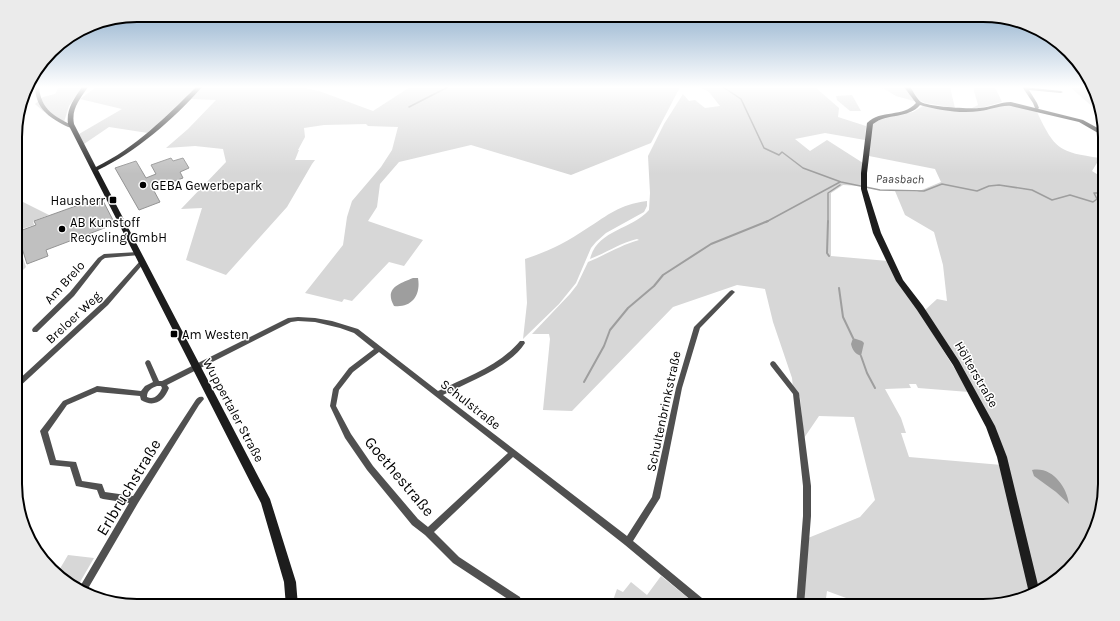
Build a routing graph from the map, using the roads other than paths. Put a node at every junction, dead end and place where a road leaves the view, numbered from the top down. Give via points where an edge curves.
1 (51, 116) edge
2 (70, 116) edge
3 (169, 116) edge
4 (887, 116) edge
5 (1058, 116) edge
6 (72, 127) junction
7 (1098, 131) edge
8 (94, 170) junction
9 (138, 254) junction
10 (142, 262) junction
11 (732, 292) dead end
12 (35, 330) dead end
13 (522, 343) dead end
14 (378, 349) junction
15 (148, 363) dead end
16 (773, 364) dead end
17 (196, 368) junction
18 (22, 380) edge
19 (160, 384) junction
20 (142, 394) junction
21 (439, 394) junction
22 (201, 399) dead end
23 (514, 453) junction
24 (135, 500) junction
25 (428, 532) junction
26 (628, 542) junction
27 (85, 586) edge
28 (1033, 587) edge
29 (291, 599) edge
30 (515, 599) edge
31 (697, 599) edge
32 (801, 599) edge

1 - 6 street
2 - 6 street, Wuppertaler Straße
3 - 8 street via 119,158
4 - 28 street, Hölterstraße via 870,123 864,187 877,233 900,281 956,363 990,426 1002,457
5 - 7 street via 1081,122
6 - 8 street, Wuppertaler Straße
8 - 9 street, Wuppertaler Straße
9 - 10 street, Wuppertaler Straße
9 - 12 street, Am Brelo via 104,256 72,294
10 - 17 street, Wuppertaler Straße
10 - 18 street, Breloer Weg via 101,308
11 - 26 street, Schultenbrinkstraße via 697,326 679,388 656,498
13 - 21 street via 507,359
14 - 17 street, Schulstraße via 356,331 329,323 297,318 282,323
14 - 21 street, Schulstraße
14 - 25 street, Goethestraße via 351,370 336,389 333,406 348,436 372,470 415,522
15 - 19 street
16 - 32 street via 796,393 807,486
17 - 19 street
17 - 29 street, Wuppertaler Straße via 266,502 290,582
19 - 20 street via 151,385
19 - 20 street via 166,388 160,398 146,401
20 - 24 street via 97,389 65,403 44,430 53,463 73,464 80,484 98,487 103,495
21 - 23 street, Schulstraße
22 - 24 street, Erlbruchstraße
23 - 25 street
23 - 26 street, Schulstraße
24 - 27 street, Erlbruchstraße
25 - 30 street, Goethestraße via 456,560
26 - 31 street, Schulstraße

